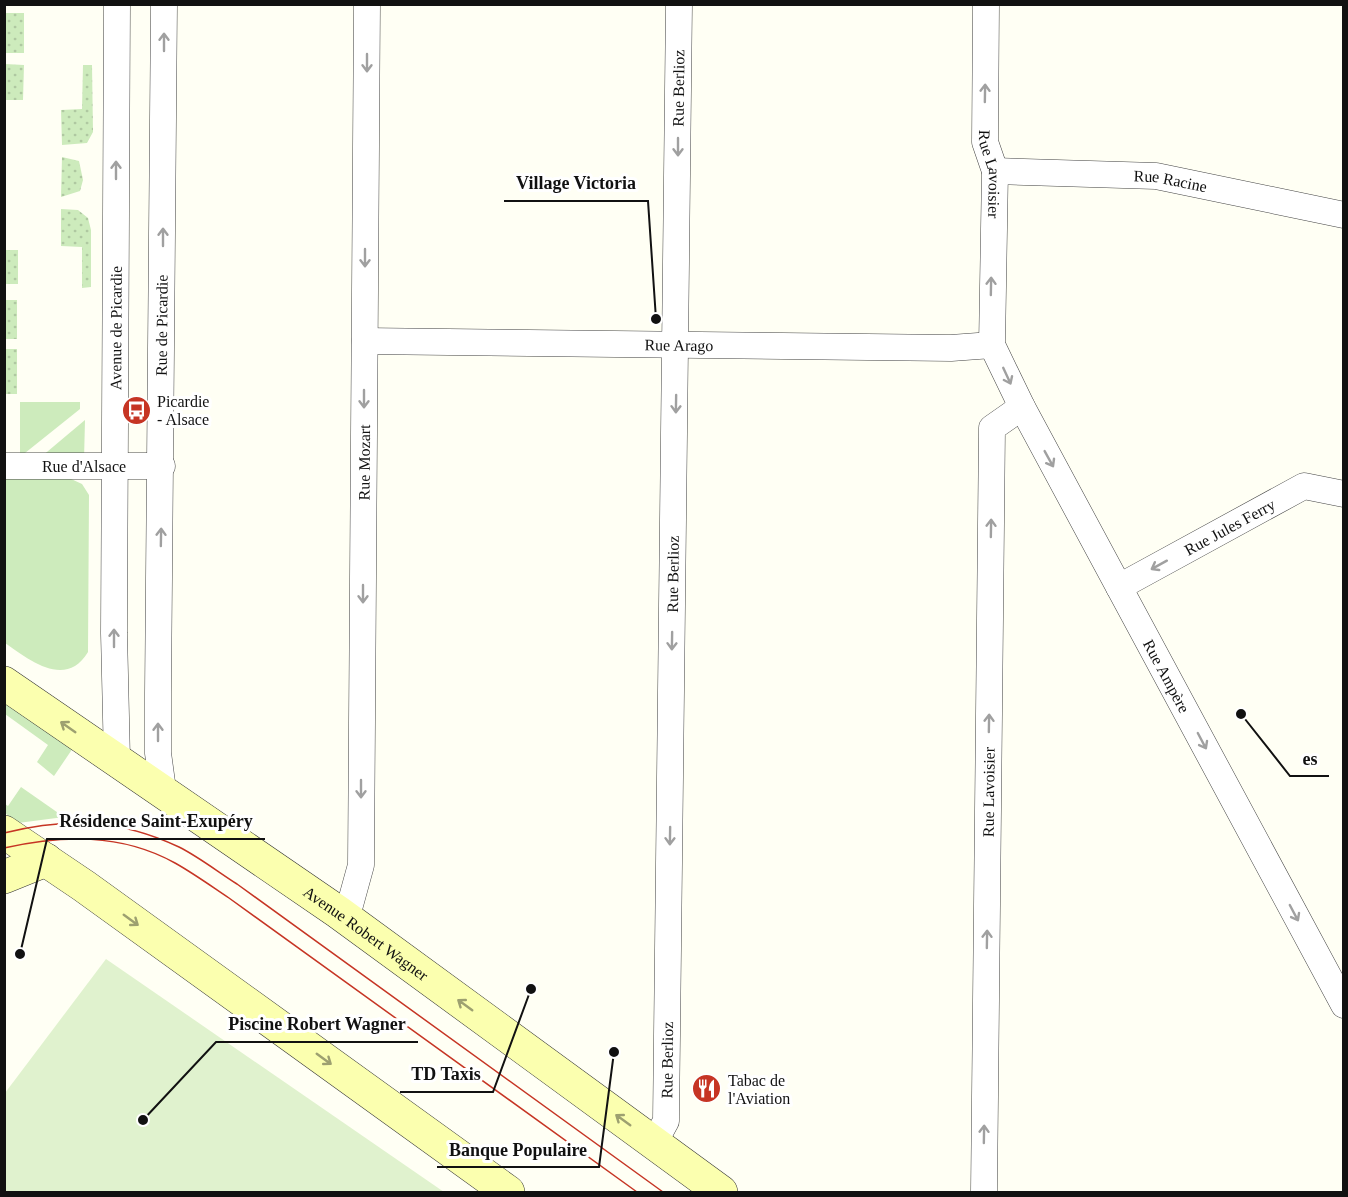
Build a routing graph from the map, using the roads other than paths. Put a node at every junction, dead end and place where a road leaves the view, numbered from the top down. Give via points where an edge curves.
1 (117, 4) edge
2 (164, 4) edge
3 (367, 4) edge
4 (679, 4) edge
5 (986, 4) edge
6 (995, 171) junction
7 (1344, 215) edge
8 (365, 341) junction
9 (677, 345) junction
10 (992, 345) junction
11 (1022, 407) junction
12 (4, 466) edge
13 (115, 466) junction
14 (162, 466) junction
15 (1344, 494) edge
16 (1119, 587) junction
17 (4, 683) edge
18 (117, 760) junction
19 (163, 790) junction
20 (4, 832) edge
21 (46, 860) junction
22 (4, 877) edge
23 (338, 912) junction
24 (1344, 1005) edge
25 (654, 1143) junction
26 (508, 1192) edge
27 (720, 1192) edge
28 (984, 1192) edge

13 -> 1 street, Avenue de Picardie
14 -> 2 street, Rue de Picardie
3 -> 8 street, Rue Mozart
4 -> 9 street, Rue Berlioz
6 -> 5 street, Rue Lavoisier via 985,142
6 - 7 street, Rue Racine via 1156,176
10 -> 6 street, Rue Lavoisier
8 - 9 street, Rue Arago
8 -> 23 street, Rue Mozart via 361,866 350,905
9 - 10 street, Rue Arago via 951,348
9 -> 25 street, Rue Berlioz via 666,1121
10 -> 11 street, Rue Ampère
11 -> 16 street, Rue Ampère
28 -> 11 street, Rue Lavoisier via 992,428
12 - 13 street, Rue d'Alsace
13 - 14 street, Rue d'Alsace
18 -> 13 street, Avenue de Picardie
19 -> 14 street, Rue de Picardie via 158,753
15 -> 16 street, Rue Jules Ferry via 1304,486
16 -> 24 street, Rue Ampère
18 -> 17 main road, Avenue Robert Wagner
18 - 19 main road, Avenue Robert Wagner
19 - 23 main road, Avenue Robert Wagner
20 - 21 main road
21 - 22 main road
21 -> 26 main road
25 -> 23 main road, Avenue Robert Wagner
25 - 27 main road, Avenue Robert Wagner

